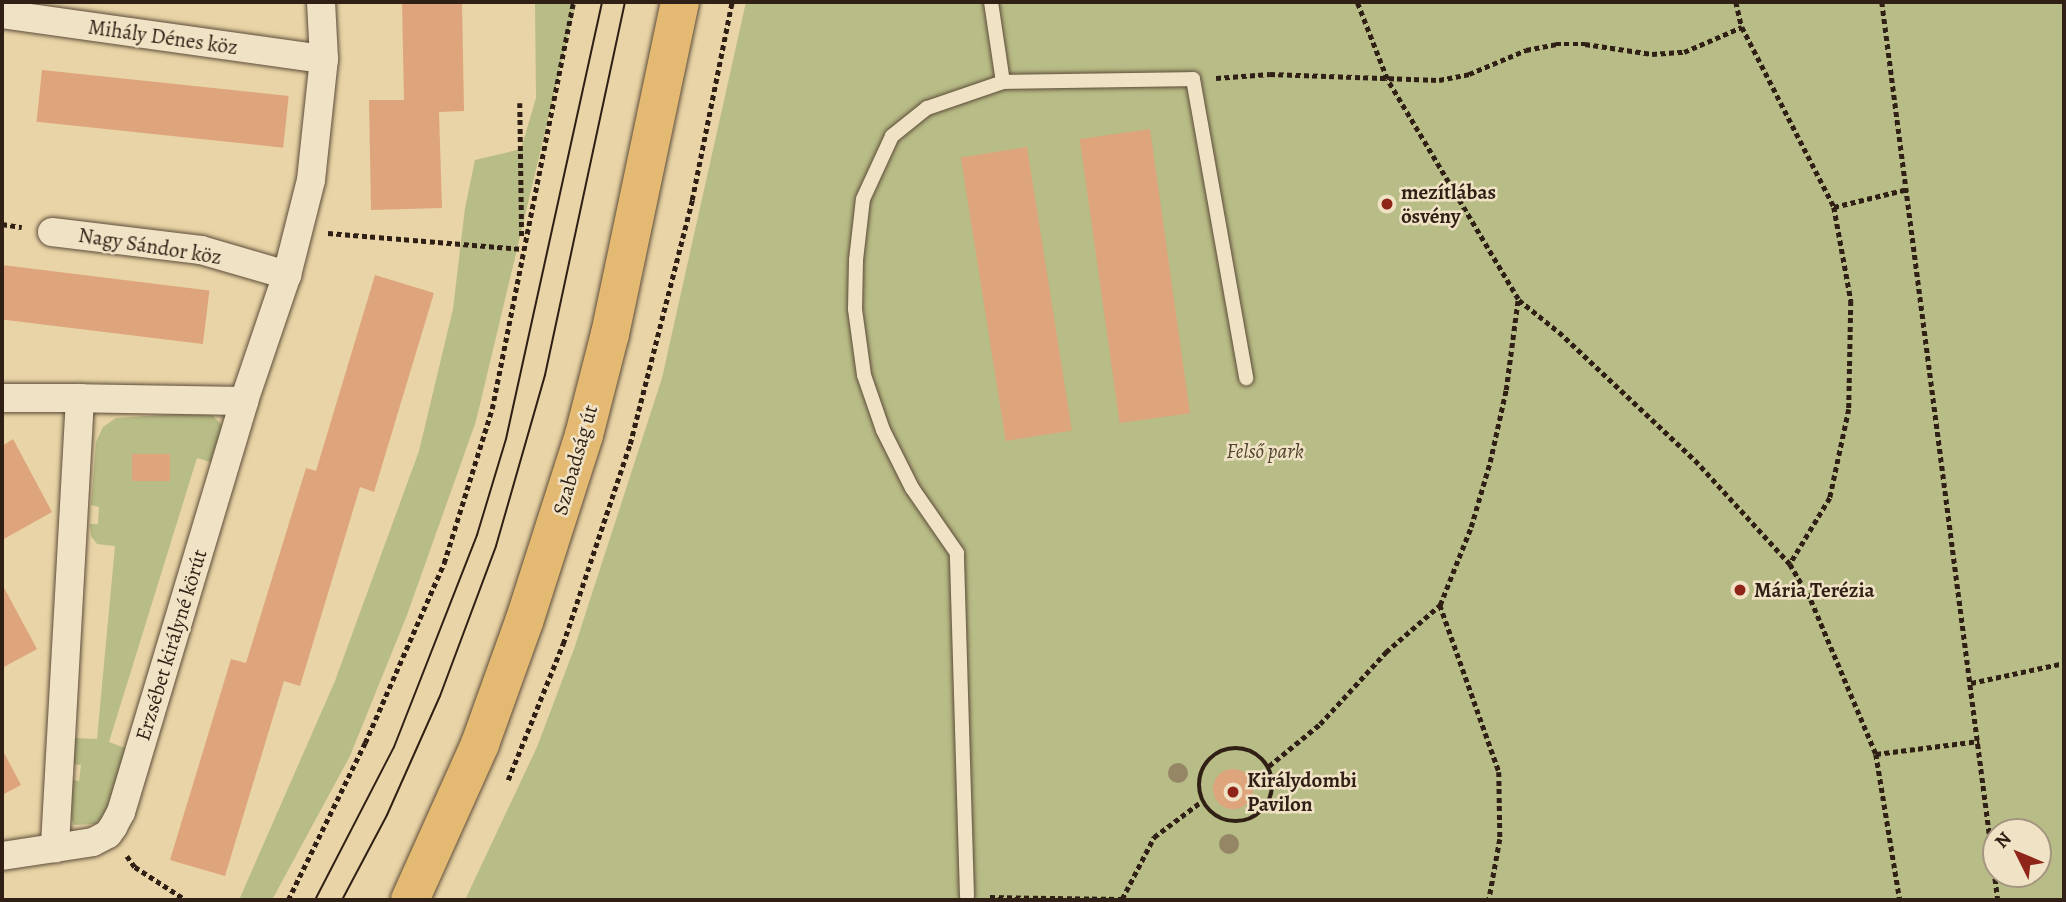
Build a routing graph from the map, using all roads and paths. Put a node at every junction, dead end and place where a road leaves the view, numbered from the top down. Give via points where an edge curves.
1 (321, 2) edge
2 (572, 2) edge
3 (680, 2) edge
4 (991, 2) edge
5 (1357, 2) edge
6 (1736, 2) edge
7 (1882, 2) edge
8 (2, 14) edge
9 (1742, 27) junction
10 (324, 59) junction
11 (1193, 79) junction
12 (1387, 79) junction
13 (1003, 82) junction
14 (520, 103) dead end
15 (1908, 189) junction
16 (1834, 207) junction
17 (299, 231) junction
18 (52, 232) dead end
19 (522, 249) junction
20 (287, 275) junction
21 (1518, 299) junction
22 (1246, 378) dead end
23 (2, 398) edge
24 (80, 398) junction
25 (244, 401) junction
26 (1790, 564) junction
27 (1440, 605) junction
28 (2064, 663) edge
29 (1971, 683) junction
30 (1979, 741) junction
31 (1876, 754) junction
32 (1269, 766) junction
33 (1202, 801) junction
34 (108, 834) junction
35 (55, 848) junction
36 (2, 856) edge
37 (967, 896) joint
38 (1002, 899) edge
39 (186, 900) edge
40 (288, 900) edge
41 (410, 900) edge
42 (1489, 900) edge
43 (1900, 900) edge
44 (1998, 900) edge

1 - 10 street, Erzsébet királyné körút
2 - 19 path
3 - 41 main road, Szabadság út via 610,334 584,435 480,744
4 - 13 lane
5 - 12 path
6 - 9 path
7 - 15 path
8 - 10 street, Mihály Dénes köz
9 - 12 path via 1684,52 1652,54 1556,44 1526,50 1469,74 1439,80
9 - 16 path
10 - 17 street, Erzsébet királyné körút via 311,180
11 - 12 path via 1270,74
11 - 13 lane
11 - 22 lane
12 - 21 path
13 - 37 lane via 927,108 892,136 863,199 856,260 855,309 864,374 883,430 912,488 957,553
14 - 19 path
15 - 16 path
15 - 29 path
16 - 26 path via 1851,301 1849,409 1830,498
17 - 19 path
17 - 20 street, Erzsébet királyné körút
18 - 20 street, Nagy Sándor köz via 201,250
19 - 40 path via 492,409 444,562 365,743
20 - 25 street, Erzsébet királyné körút
21 - 26 path via 1695,460
21 - 27 path via 1506,390 1490,462 1471,527
23 - 24 street
24 - 25 street
24 - 35 street
25 - 34 street, Erzsébet királyné körút via 121,812
26 - 31 path via 1811,600
27 - 32 path via 1386,652 1320,724
27 - 42 path via 1499,772 1500,839
28 - 29 path
29 - 30 path
30 - 31 path
30 - 44 path
31 - 43 path
32 - 33 path via 1256,753 1237,747 1219,751 1205,764 1198,782
32 - 33 path via 1275,783 1271,800 1261,814 1246,822 1229,823 1213,815
33 - 38 path via 1154,837 1122,899
34 - 35 street via 93,842
34 - 39 path via 135,867
35 - 36 street
37 - 38 path

